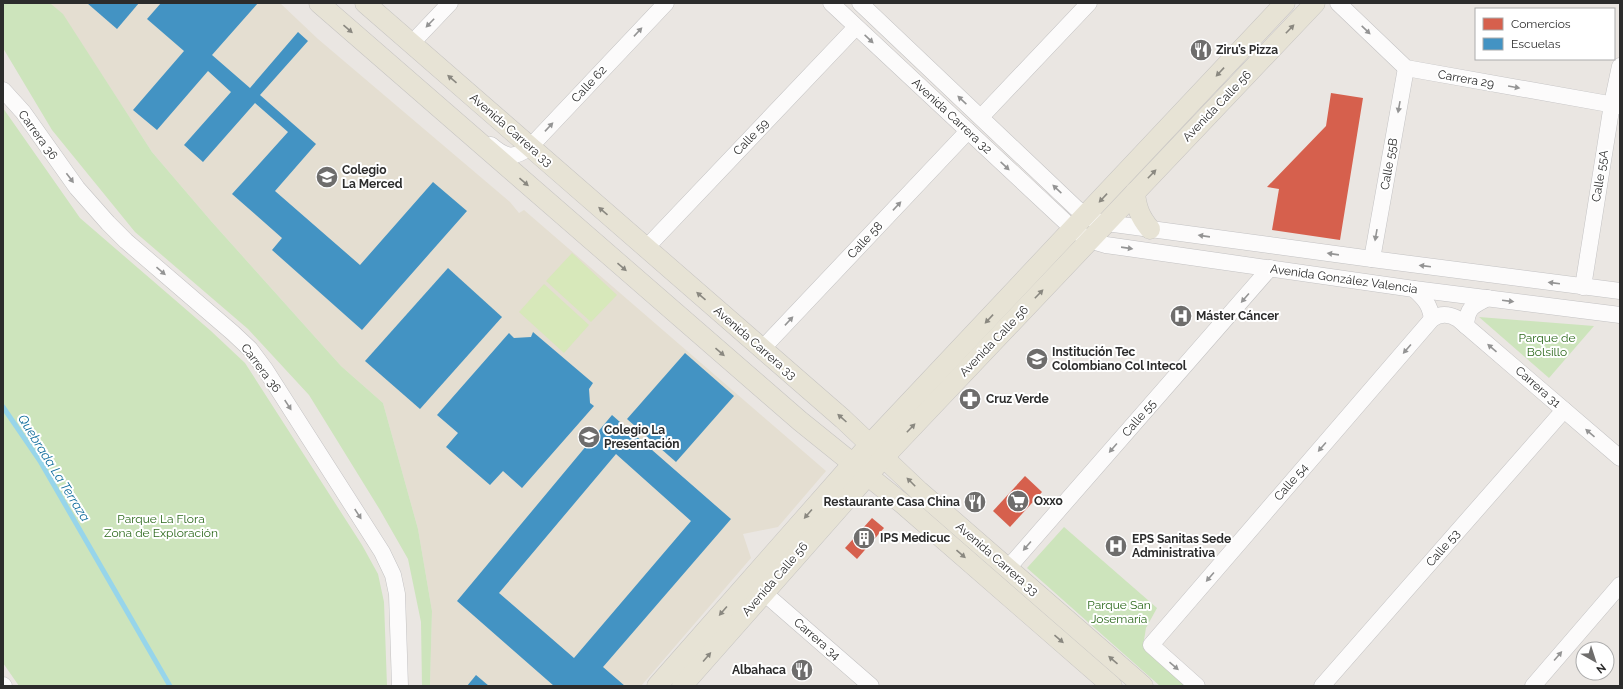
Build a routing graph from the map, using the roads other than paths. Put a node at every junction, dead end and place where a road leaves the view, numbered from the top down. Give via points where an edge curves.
1 (319, 3) edge
2 (365, 3) edge
3 (450, 3) edge
4 (666, 3) edge
5 (831, 3) edge
6 (1089, 3) edge
7 (1286, 3) edge
8 (1315, 3) edge
9 (1338, 3) edge
10 (869, 6) edge
11 (856, 27) junction
12 (411, 44) junction
13 (1620, 66) edge
14 (1406, 68) junction
15 (3, 78) edge
16 (3, 90) edge
17 (422, 93) junction
18 (1616, 105) edge
19 (23, 112) junction
20 (981, 117) junction
21 (968, 131) junction
22 (530, 147) junction
23 (507, 155) joint
24 (1135, 192) junction
25 (1079, 222) junction
26 (1106, 223) junction
27 (1150, 229) junction
28 (1089, 240) junction
29 (646, 248) junction
30 (1372, 259) junction
31 (1270, 268) junction
32 (1583, 287) junction
33 (1414, 289) junction
34 (1620, 291) edge
35 (1488, 298) junction
36 (1620, 314) edge
37 (1432, 319) junction
38 (1466, 326) junction
39 (762, 349) junction
40 (1564, 410) junction
41 (877, 450) junction
42 (1620, 458) edge
43 (860, 469) junction
44 (1008, 568) junction
45 (1620, 585) edge
46 (764, 592) junction
47 (400, 686) edge
48 (657, 686) edge
49 (682, 686) edge
50 (871, 686) edge
51 (1112, 686) edge
52 (1143, 686) edge
53 (1197, 686) edge
54 (1322, 686) edge
55 (1533, 686) edge

1 -> 17 main road, Avenida Carrera 33
2 - 12 main road, Avenida Carrera 33
3 -> 12 street
22 -> 4 street, Calle 62
5 - 11 street, Avenida Carrera 32
6 - 20 street
7 -> 25 main road, Avenida Calle 56
24 -> 8 main road, Avenida Calle 56
9 -> 14 street
20 -> 10 street, Avenida Carrera 32
11 -> 21 street, Avenida Carrera 32
11 - 29 street, Calle 59
22 -> 12 main road, Avenida Carrera 33
13 - 18 street, Calle 55A
14 -> 18 street, Carrera 29
14 -> 30 street, Calle 55B
15 - 19 street
16 - 19 street, Carrera 36
17 - 23 street, Avenida Carrera 33 via 445,103 500,152
17 -> 43 main road, Avenida Carrera 33 via 800,421
18 - 32 street, Calle 55A
19 -> 47 street, Carrera 36 via 77,188 108,224 233,333 250,349 265,369 382,552 393,575 397,594
25 -> 20 street, Avenida Carrera 32 via 1076,208
21 -> 25 street, Avenida Carrera 32
39 -> 21 street, Calle 58
22 - 23 street, Calle 62 via 520,154
29 -> 22 main road, Avenida Carrera 33
24 - 26 main road, Avenida Calle 56
24 - 27 main road via 1139,214
25 - 26 street, Avenida González Valencia
25 - 28 street, Avenida González Valencia
25 -> 41 main road, Avenida Calle 56
26 - 27 street, Avenida González Valencia
26 - 28 main road, Avenida Calle 56
30 -> 27 street, Avenida González Valencia
28 -> 31 street, Avenida González Valencia via 1113,246
41 -> 28 main road, Avenida Calle 56
39 -> 29 main road, Avenida Carrera 33
32 -> 30 street, Avenida González Valencia
31 - 33 street, Avenida González Valencia
31 -> 44 street, Calle 55
32 - 34 street, Avenida González Valencia
33 - 35 street, Avenida González Valencia
33 - 37 street via 1425,298
35 -> 36 street, Avenida González Valencia
35 - 38 street via 1471,308
37 - 38 street, Carrera 31 via 1442,315 1453,316
37 -> 53 street, Calle 54 via 1151,645
40 -> 38 street, Carrera 31
41 -> 39 main road, Avenida Carrera 33
42 -> 40 street, Carrera 31
40 - 54 street, Calle 53
41 - 43 main road, Avenida Calle 56
44 -> 41 main road, Avenida Carrera 33 via 919,491
43 - 46 main road, Avenida Calle 56
43 -> 48 main road, Avenida Calle 56
43 -> 51 main road, Avenida Carrera 33
52 -> 44 main road, Avenida Carrera 33
55 -> 45 street
49 -> 46 main road, Avenida Calle 56
46 - 50 street, Carrera 34

